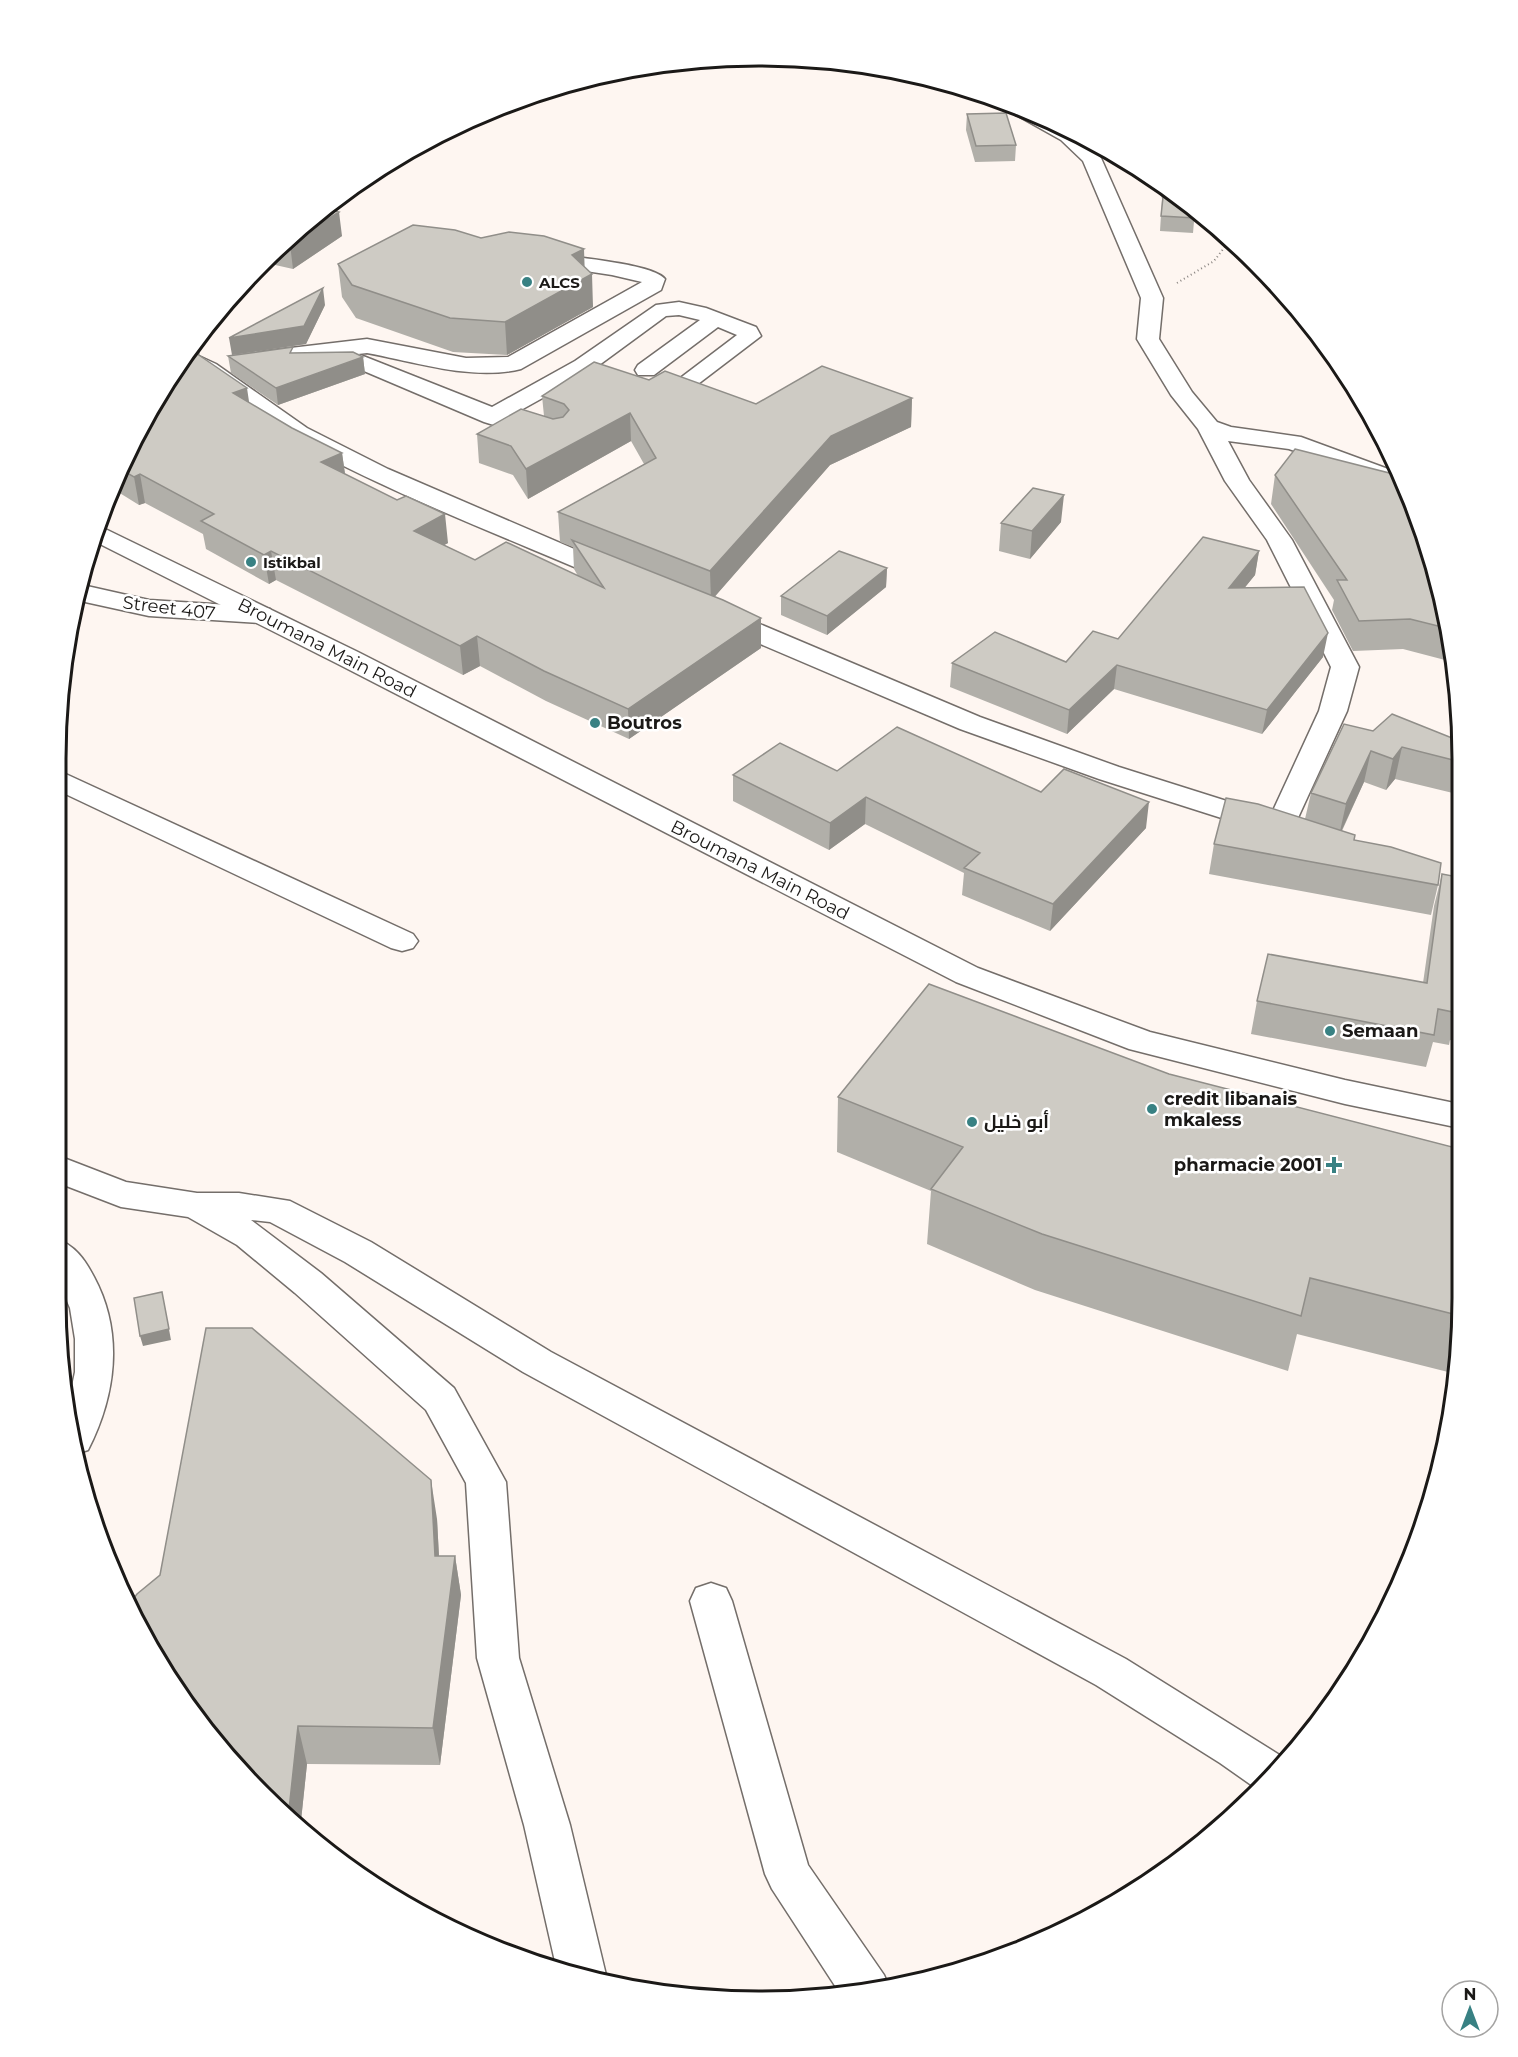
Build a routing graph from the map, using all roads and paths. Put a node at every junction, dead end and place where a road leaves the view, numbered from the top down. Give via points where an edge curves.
1 (1073, 141) edge
2 (1225, 247) edge
3 (514, 256) edge
4 (615, 269) junction
5 (589, 278) edge
6 (1152, 298) junction
7 (714, 320) junction
8 (332, 350) junction
9 (192, 361) edge
10 (208, 369) junction
11 (646, 370) dead end
12 (690, 379) edge
13 (492, 417) junction
14 (1209, 427) junction
15 (535, 432) edge
16 (1392, 478) edge
17 (103, 536) edge
18 (640, 586) edge
19 (86, 594) edge
20 (693, 606) edge
21 (261, 615) junction
22 (66, 783) edge
23 (1280, 827) junction
24 (1309, 836) edge
25 (402, 941) dead end
26 (1452, 1114) edge
27 (66, 1172) edge
28 (197, 1206) junction
29 (66, 1262) edge
30 (78, 1426) edge
31 (711, 1601) dead end
32 (1266, 1770) edge
33 (580, 1967) edge
34 (861, 1983) edge

1 - 6 street via 1091,158
2 - 6 path via 1214,261
3 - 4 street
4 - 5 street
4 - 8 street via 654,279 653,285 513,364 466,365 367,346
6 - 14 street via 1148,339 1183,395
7 - 11 street
7 - 12 street via 750,336
7 - 13 street via 683,309 650,315 583,368
8 - 10 street
8 - 13 street
9 - 10 street
10 - 18 street via 299,433 380,474
13 - 15 street
14 - 16 street via 1226,434 1293,442
14 - 23 street via 1238,481 1279,540 1345,667 1333,711
17 - 21 street, Broumana Main Road
19 - 21 street, Street 407 via 149,608
20 - 23 street via 970,723 1109,773
21 - 26 street, Broumana Main Road via 967,975 1141,1041
22 - 25 street
23 - 24 street
27 - 28 street via 121,1194
28 - 32 street via 277,1210 358,1252 537,1362 1111,1672
28 - 33 street via 250,1236 440,1399 486,1482 498,1658 547,1825
29 - 30 street via 83,1287 94,1338 94,1374
31 - 34 street via 788,1874

